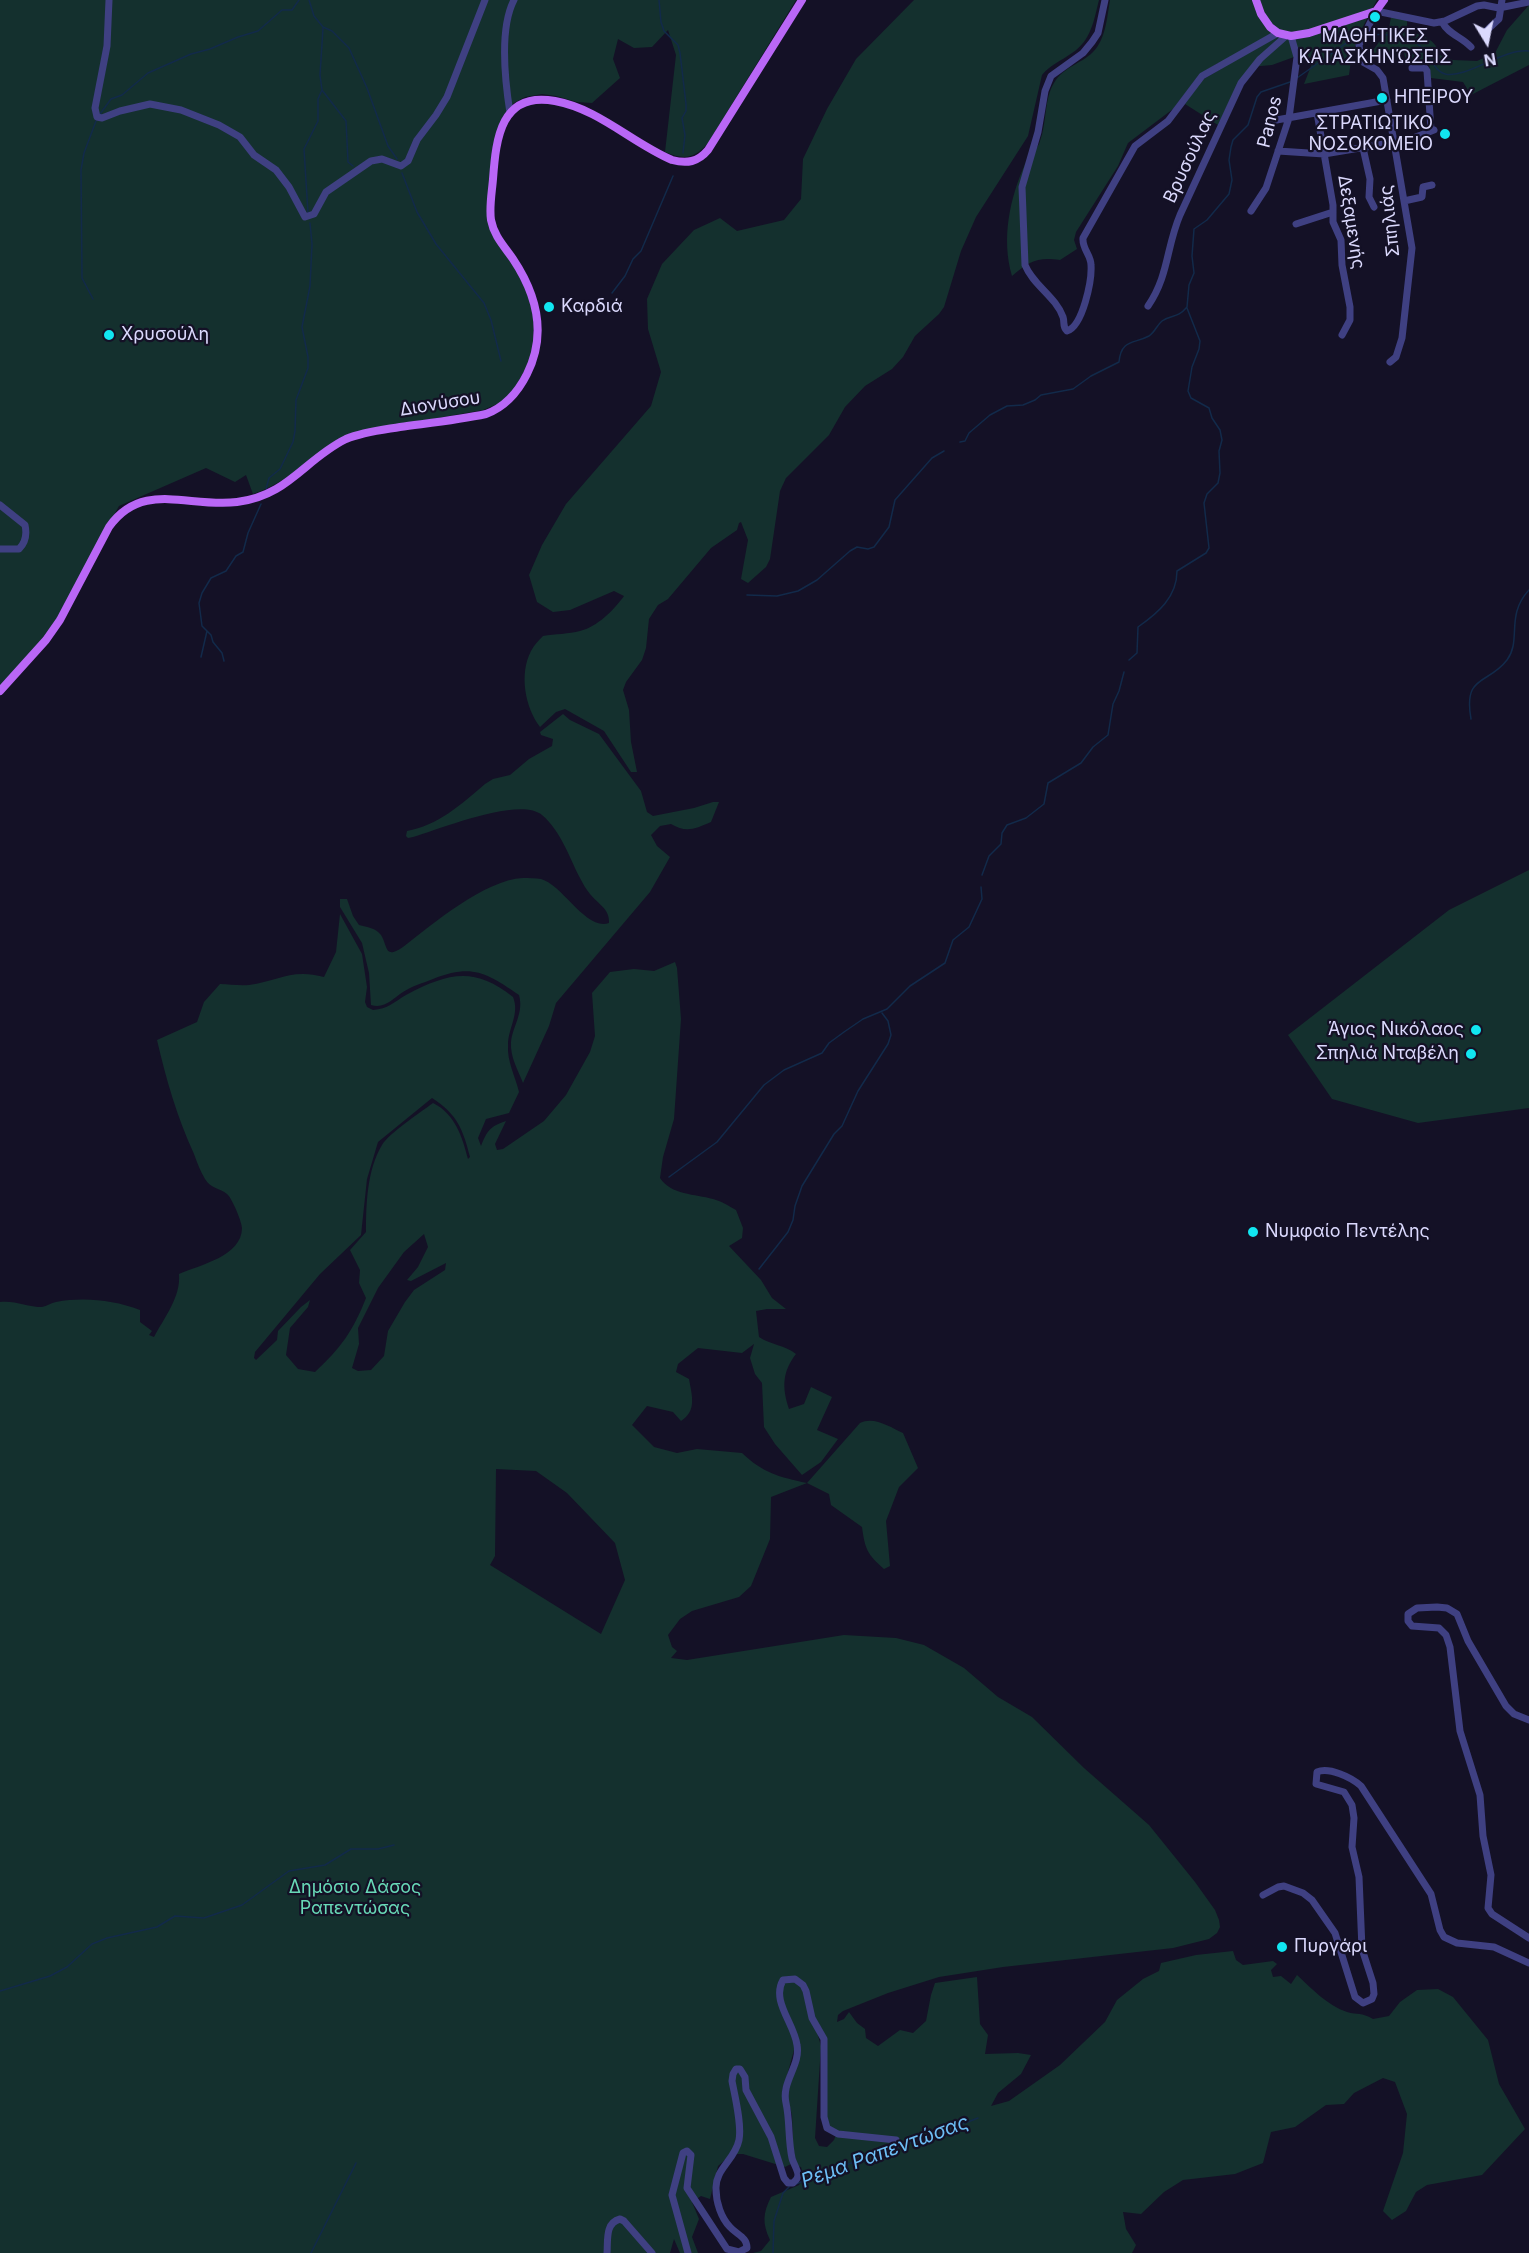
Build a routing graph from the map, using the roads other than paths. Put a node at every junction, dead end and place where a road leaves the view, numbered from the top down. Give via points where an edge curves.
1 (109, 0) edge
2 (485, 0) edge
3 (514, 0) edge
4 (802, 0) edge
5 (1105, 0) edge
6 (1256, 0) edge
7 (1384, 0) edge
8 (1529, 2) edge
9 (1500, 4) edge
10 (1376, 11) junction
11 (1442, 22) junction
12 (1485, 32) dead end
13 (1285, 35) junction
14 (1471, 47) dead end
15 (1412, 68) dead end
16 (1387, 100) junction
17 (510, 113) junction
18 (1317, 113) junction
19 (1289, 118) junction
20 (1271, 121) dead end
21 (1394, 142) junction
22 (1363, 147) junction
23 (1278, 151) junction
24 (1324, 154) junction
25 (1432, 185) dead end
26 (1404, 201) junction
27 (1374, 207) dead end
28 (1251, 211) dead end
29 (1333, 212) junction
30 (1296, 224) dead end
31 (1148, 306) dead end
32 (1342, 335) dead end
33 (1390, 362) dead end
34 (0, 505) edge
35 (0, 549) edge
36 (0, 691) edge
37 (1529, 1720) edge
38 (1263, 1895) dead end
39 (1529, 1938) edge
40 (1529, 1963) edge
41 (896, 2140) dead end
42 (607, 2253) edge
43 (652, 2253) edge
44 (688, 2253) edge

1 - 2 street via 97,117 150,104 201,116 240,137 254,155 276,170 305,216 314,214 331,187 372,161 382,159 401,166 408,161 417,140 447,97
3 - 17 street via 506,23 505,82
4 - 17 main road via 708,150 697,160 682,162 665,157 608,123 562,103 530,101
5 - 13 street via 1098,33 1092,42 1051,76 1022,187 1025,265 1063,317 1065,329 1070,330 1082,311 1091,269 1083,238 1135,146 1168,121 1202,76
6 - 13 main road via 1264,20
7 - 10 main road
8 - 9 street
9 - 11 street via 1477,6
9 - 12 street via 1499,19
10 - 11 street
10 - 13 main road via 1310,33
10 - 16 street, Σπηλιάς via 1361,41 1359,57 1380,74
11 - 14 street via 1449,33
13 - 19 street, Panos via 1297,57
13 - 31 street, Βρυσούλας via 1241,83 1171,236 1166,269
15 - 21 street via 1427,71 1432,130
16 - 18 street
16 - 21 street, Σπηλιάς
17 - 36 main road, Διονύσου via 502,124 494,159 491,220 499,240 530,287 539,327 534,360 516,392 500,408 486,414 346,439 281,487 253,500 147,500 132,504 109,526 46,640
18 - 19 street
18 - 24 street, Δεξαμενής
19 - 20 street
19 - 23 street, Panos
21 - 22 street
21 - 26 street, Σπηλιάς
22 - 24 street
22 - 27 street via 1370,179 1369,197
23 - 24 street
23 - 28 street, Panos via 1266,188
24 - 29 street, Δεξαμενής
25 - 26 street via 1424,187 1422,197
26 - 33 street, Σπηλιάς via 1412,248 1402,338 1398,353
29 - 30 street
29 - 32 street, Δεξαμενής via 1350,307 1350,320
34 - 35 street via 26,529 19,549
37 - 39 street via 1506,1706 1454,1611 1430,1607 1408,1614 1412,1626 1437,1628 1449,1641 1461,1734 1480,1795 1491,1875 1488,1908
38 - 40 street via 1284,1886 1308,1896 1335,1933 1355,1997 1363,2002 1372,2000 1373,1983 1362,1949 1359,1877 1352,1847 1353,1810 1344,1792 1316,1784 1317,1772 1325,1770 1361,1786 1431,1894 1444,1937 1457,1943 1494,1947
41 - 44 street via 838,2134 827,2128 824,2039 812,2018 803,1985 795,1979 783,1980 779,2001 790,2021 798,2050 784,2094 797,2179 788,2183 784,2178 771,2137 746,2091 743,2072 736,2069 732,2081 739,2140 734,2154 717,2176 716,2193 724,2218 744,2238 747,2248 739,2252 727,2249 687,2188 691,2155 687,2151 683,2153 672,2195
42 - 43 street via 609,2228 620,2219

